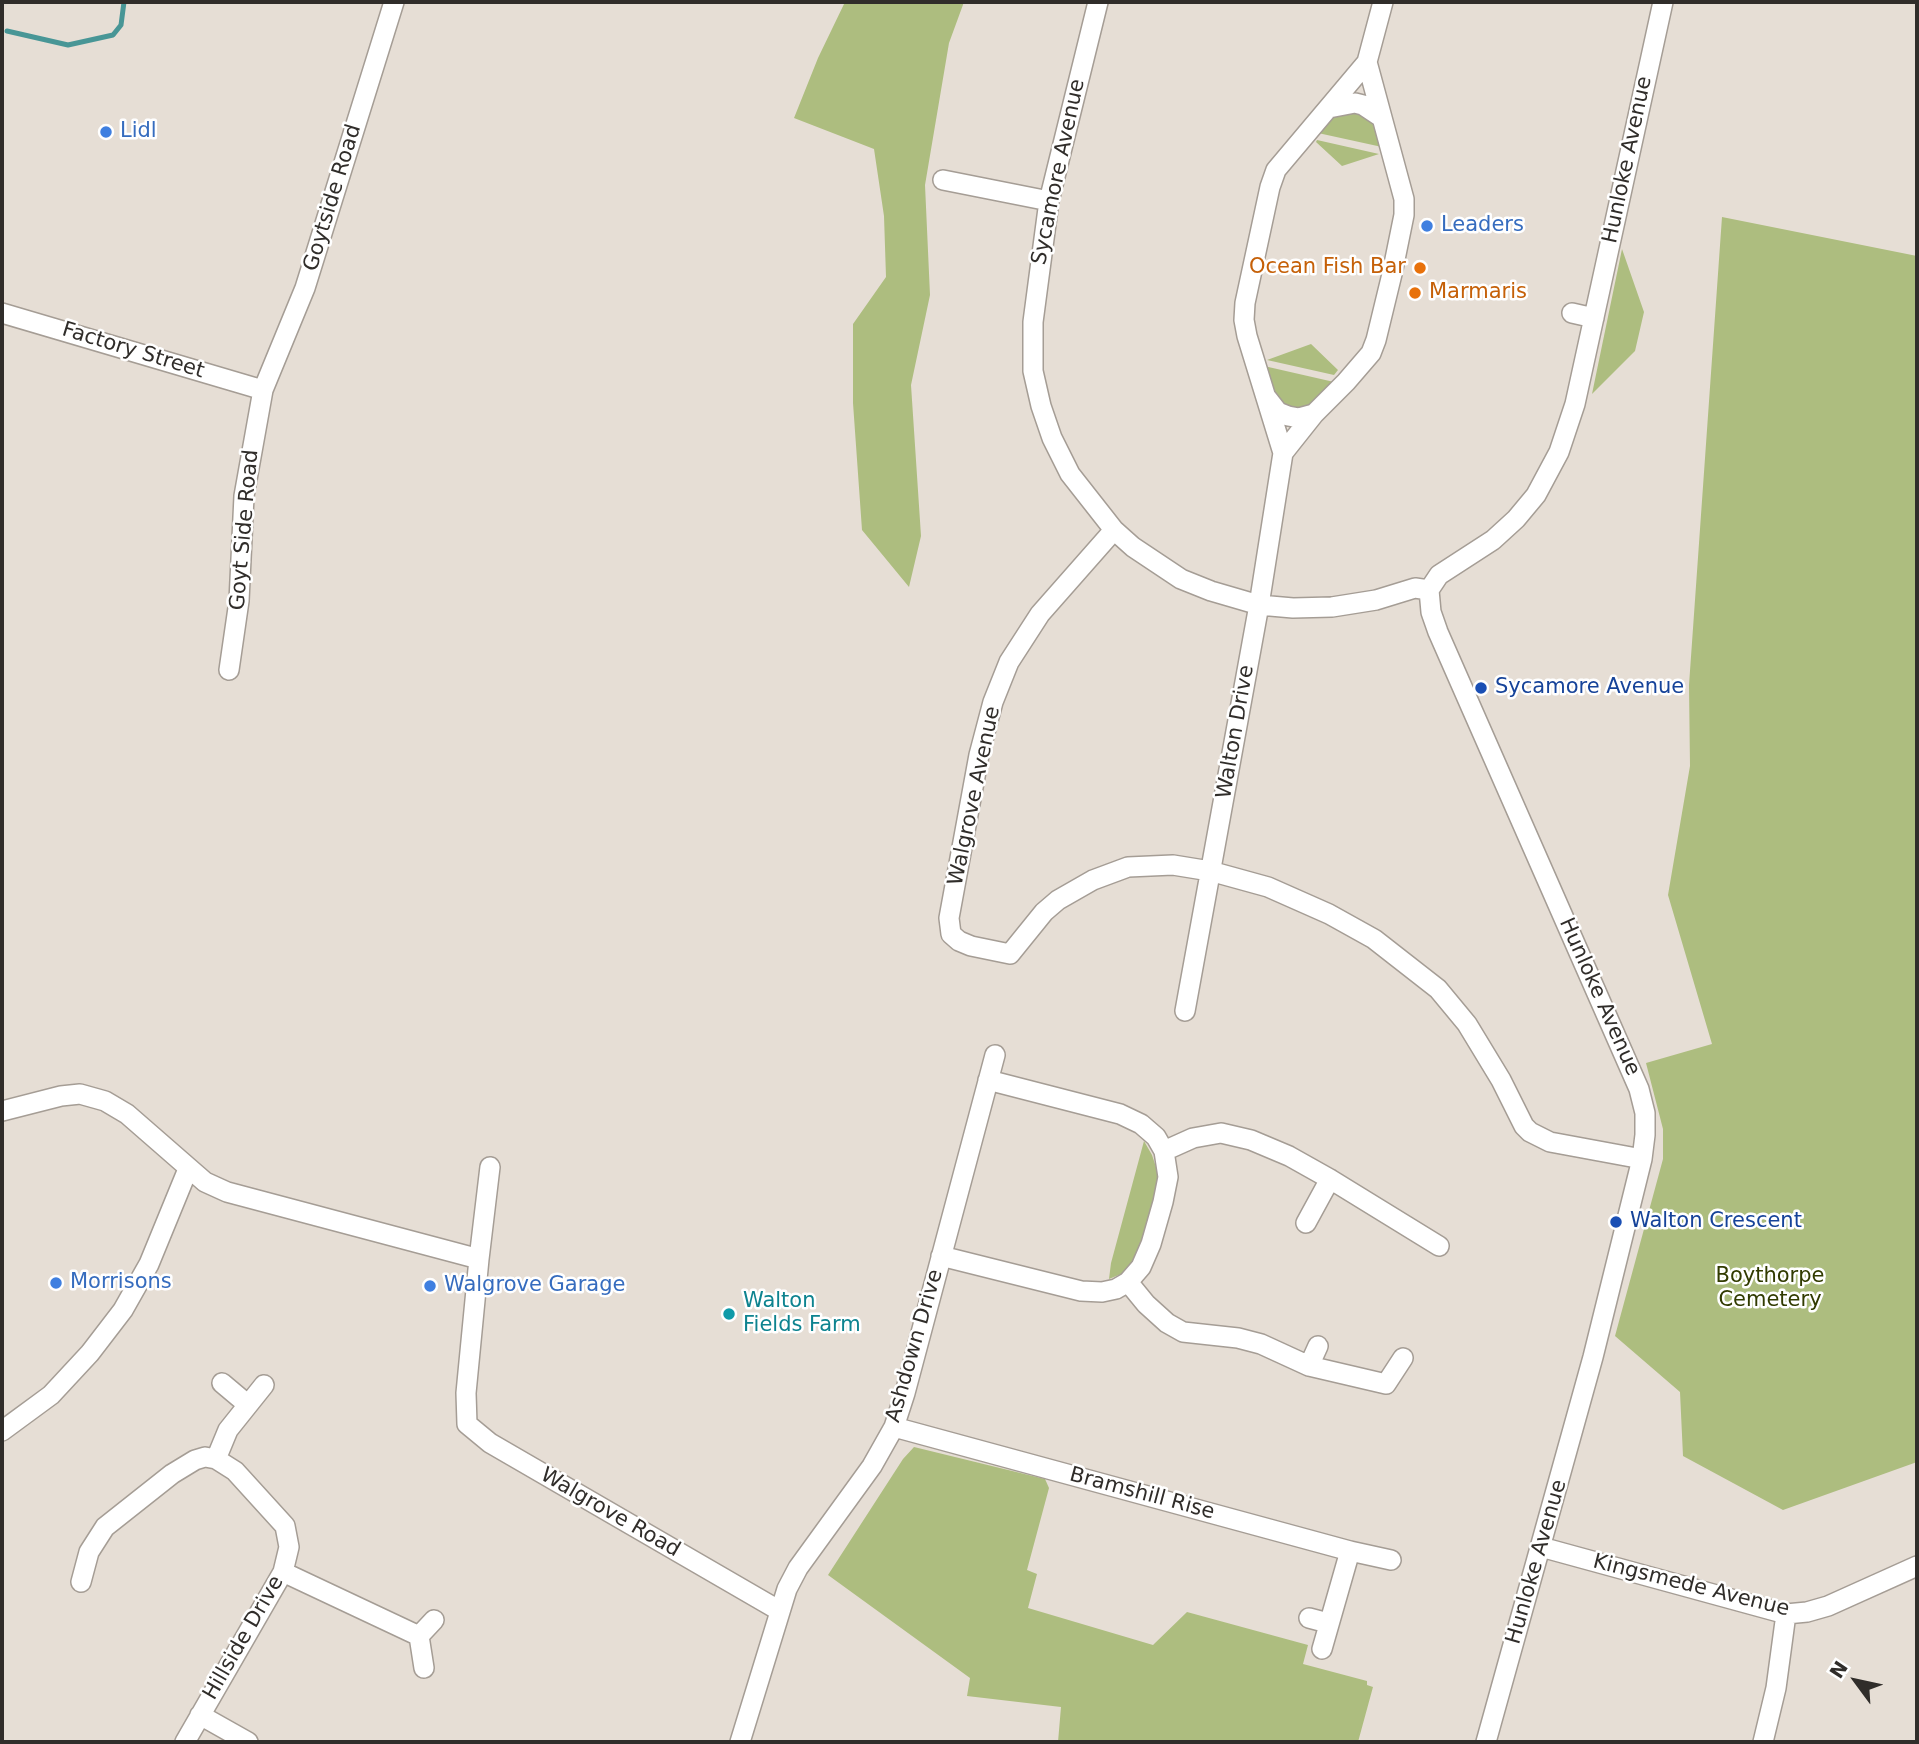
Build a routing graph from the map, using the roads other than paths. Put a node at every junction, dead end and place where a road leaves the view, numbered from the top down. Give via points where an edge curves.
1 (394, 2) edge
2 (1097, 2) edge
3 (1383, 2) edge
4 (1663, 2) edge
5 (1367, 62) junction
6 (1329, 108) junction
7 (1381, 117) junction
8 (943, 180) dead end
9 (1049, 201) junction
10 (2, 313) edge
11 (1572, 313) dead end
12 (1594, 318) junction
13 (263, 390) junction
14 (1265, 395) junction
15 (1314, 414) junction
16 (1283, 453) junction
17 (1114, 530) junction
18 (1429, 590) junction
19 (1259, 605) junction
20 (229, 670) dead end
21 (1210, 872) junction
22 (1185, 1011) dead end
23 (995, 1055) dead end
24 (988, 1080) junction
25 (2, 1111) edge
26 (1164, 1151) junction
27 (1642, 1159) junction
28 (490, 1167) dead end
29 (188, 1169) junction
30 (1330, 1179) junction
31 (1306, 1223) dead end
32 (1439, 1246) dead end
33 (941, 1256) junction
34 (479, 1259) junction
35 (1128, 1282) junction
36 (1318, 1346) dead end
37 (1403, 1358) dead end
38 (1309, 1366) junction
39 (222, 1383) dead end
40 (264, 1385) dead end
41 (247, 1404) junction
42 (894, 1427) junction
43 (2, 1431) edge
44 (216, 1459) junction
45 (1541, 1547) junction
46 (1350, 1551) junction
47 (1391, 1560) dead end
48 (1917, 1566) edge
49 (282, 1572) junction
50 (81, 1582) dead end
51 (780, 1611) junction
52 (1786, 1614) junction
53 (1309, 1618) dead end
54 (434, 1620) dead end
55 (1328, 1623) junction
56 (419, 1636) junction
57 (1322, 1649) dead end
58 (424, 1668) dead end
59 (200, 1715) junction
60 (185, 1742) edge
61 (248, 1742) edge
62 (740, 1742) edge
63 (1486, 1742) edge
64 (1763, 1742) edge

1 - 13 street, Goytside Road via 305,288
2 - 9 street, Sycamore Avenue
3 - 5 street, Walton Drive
4 - 12 street, Hunloke Avenue
5 - 6 street, Walton Drive
5 - 7 street, Walton Drive
6 - 7 street via 1363,104
6 - 14 street, Walton Drive via 1276,170 1259,233 1244,320
7 - 15 street, Walton Drive via 1404,199 1392,274 1370,353
8 - 9 street
9 - 17 street, Sycamore Avenue via 1033,322 1037,390 1064,464
10 - 13 street, Factory Street
11 - 12 street
12 - 18 street, Hunloke Avenue via 1559,453 1536,495 1493,540 1439,575
13 - 20 street, Goyt Side Road via 244,496 239,601
14 - 15 street via 1278,412 1288,416
14 - 16 street, Walton Drive
15 - 16 street, Walton Drive
16 - 19 street, Walton Drive
17 - 19 street, Sycamore Avenue via 1181,579
17 - 21 street, Walgrove Avenue via 1041,614 1009,662 979,755 949,918 951,934 971,946 1010,954 1058,900 1110,872 1150,864
18 - 19 street, Sycamore Avenue via 1415,587 1376,600 1332,607
18 - 27 street, Hunloke Avenue via 1438,632 1639,1089 1645,1124
19 - 21 street, Walton Drive
21 - 22 street, Walton Drive
21 - 27 street via 1268,887 1329,914 1414,969 1467,1024 1524,1126 1539,1138
23 - 24 street, Ashdown Drive
24 - 26 street via 1130,1118 1149,1130
24 - 33 street, Ashdown Drive
25 - 29 street via 80,1094 105,1101 127,1114
26 - 30 street via 1193,1138 1221,1133 1289,1156
26 - 35 street via 1168,1177 1163,1202 1141,1267
27 - 45 street, Hunloke Avenue
28 - 34 street, Walgrove Road
29 - 34 street via 227,1192
29 - 43 street via 149,1264 123,1310 51,1395
30 - 31 street
30 - 32 street
33 - 35 street via 1092,1293
33 - 42 street, Ashdown Drive
34 - 51 street, Walgrove Road via 467,1424 490,1443
35 - 38 street via 1146,1304 1182,1332 1261,1344
36 - 38 street
37 - 38 street via 1386,1384
39 - 41 street
40 - 41 street
41 - 44 street via 228,1430
42 - 46 street, Bramshill Rise
42 - 51 street, Ashdown Drive via 872,1466 798,1568
44 - 49 street, Hillside Drive via 235,1471 285,1526 289,1548
44 - 50 street via 195,1460 172,1474 105,1527 89,1552
45 - 52 street, Kingsmede Avenue
45 - 63 street, Hunloke Avenue
46 - 47 street, Bramshill Rise
46 - 55 street
48 - 52 street, Kingsmede Avenue via 1828,1606
49 - 56 street
49 - 59 street, Hillside Drive
51 - 62 street
52 - 64 street
53 - 55 street
54 - 56 street
55 - 57 street
56 - 58 street
59 - 60 street, Hillside Drive
59 - 61 street

